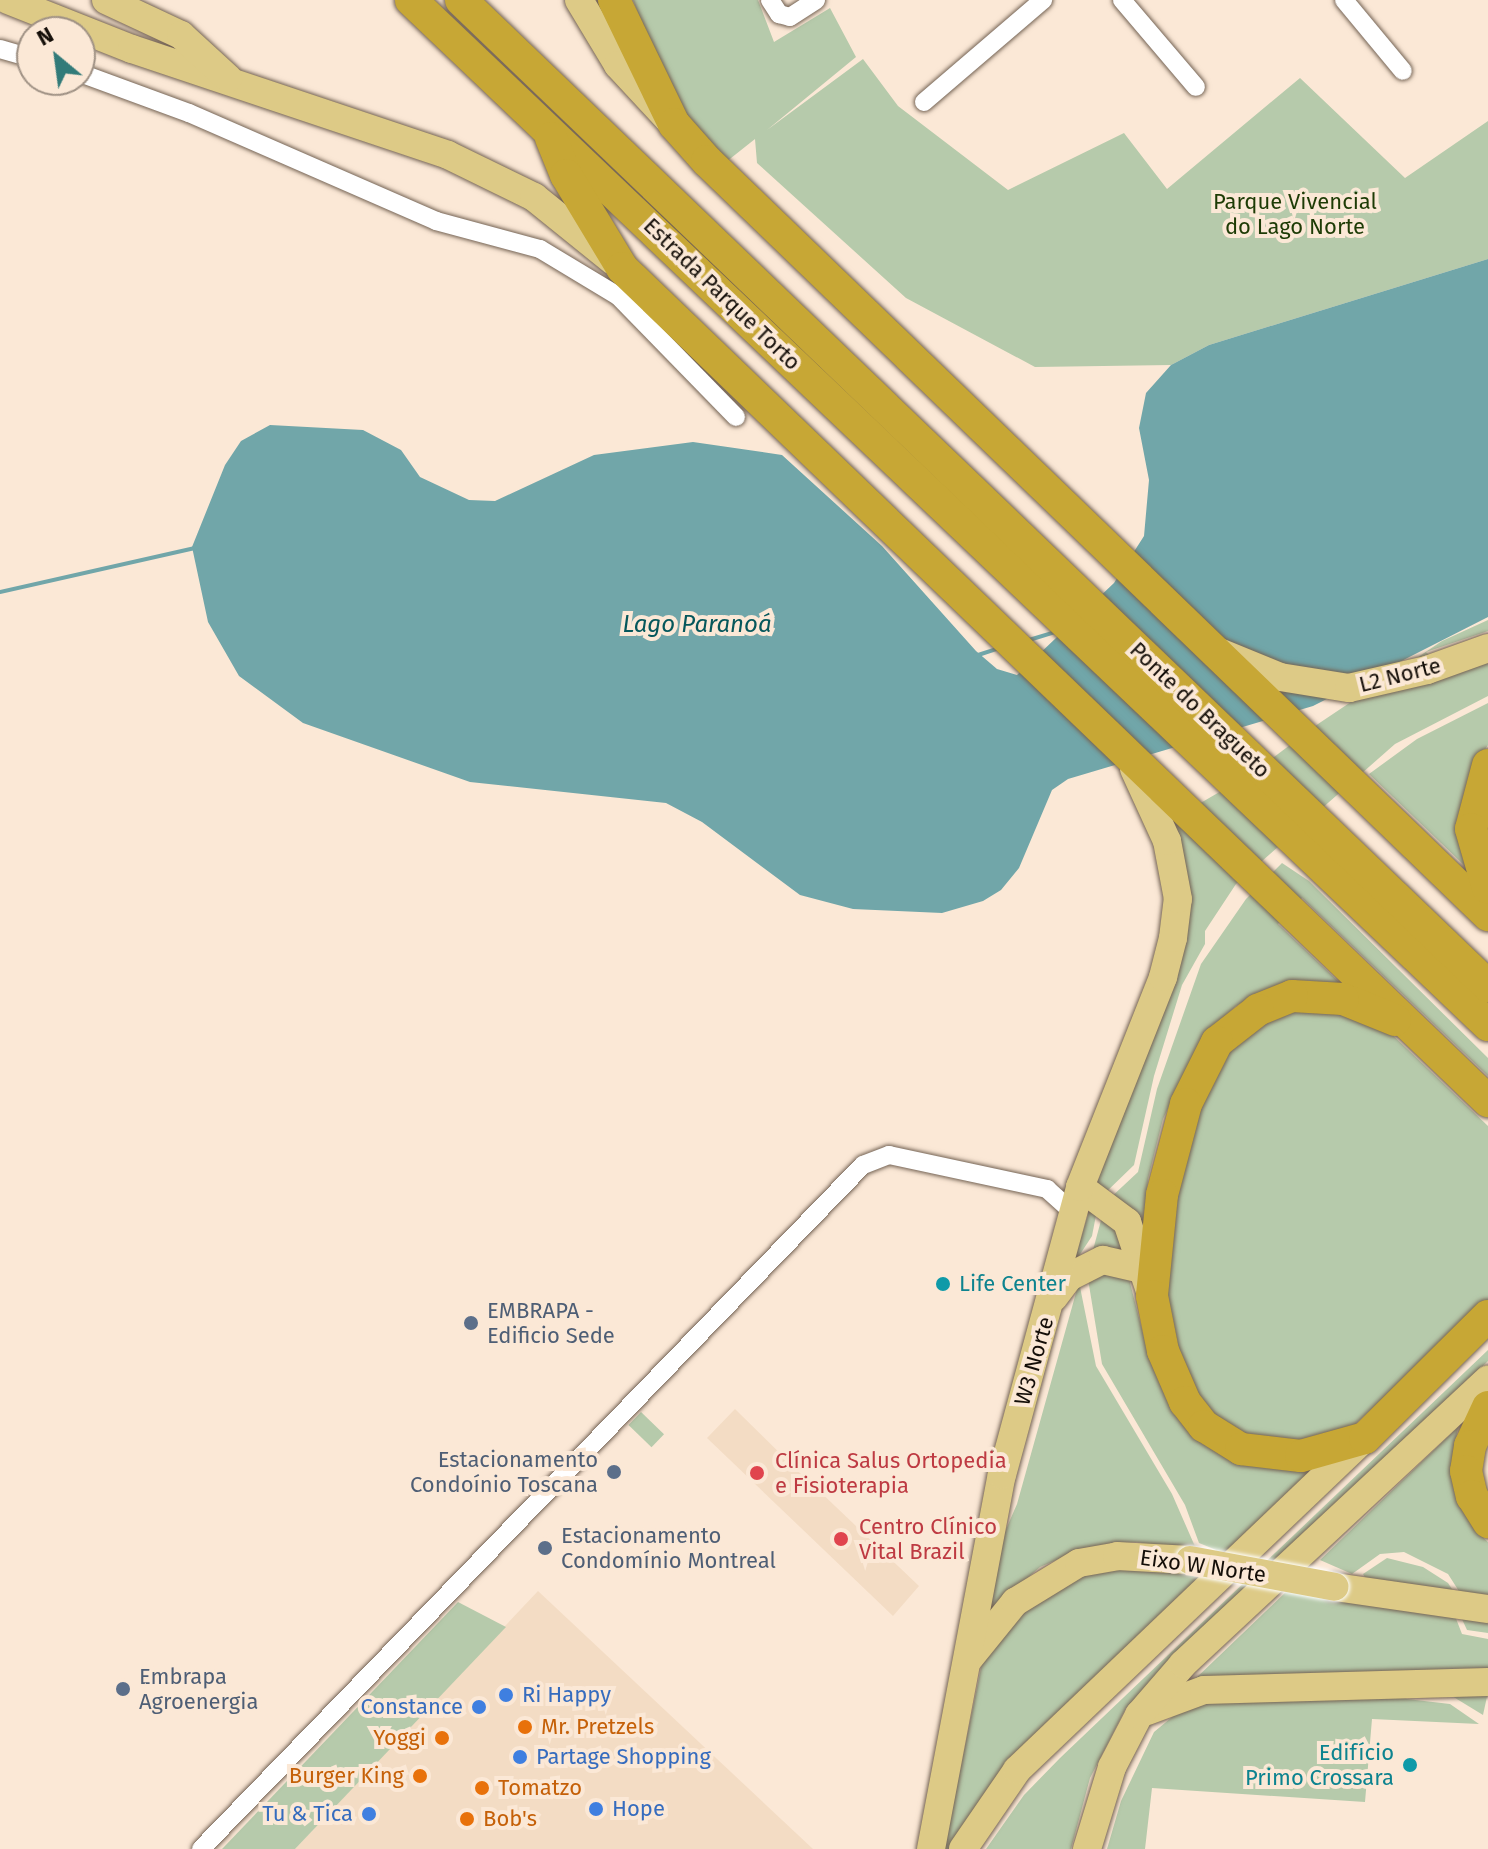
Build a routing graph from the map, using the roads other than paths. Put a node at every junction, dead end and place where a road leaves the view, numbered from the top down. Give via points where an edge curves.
1 (8, 0) edge
2 (36, 0) edge
3 (106, 0) edge
4 (411, 0) edge
5 (461, 0) edge
6 (579, 0) edge
7 (614, 0) edge
8 (770, 0) edge
9 (816, 0) edge
10 (1043, 0) edge
11 (1122, 0) edge
12 (1344, 0) edge
13 (49, 16) edge
14 (56, 16) edge
15 (96, 33) edge
16 (1403, 71) dead end
17 (96, 79) edge
18 (230, 80) junction
19 (1196, 87) dead end
20 (924, 102) dead end
21 (674, 124) junction
22 (547, 128) junction
23 (622, 268) junction
24 (736, 417) dead end
25 (1041, 580) junction
26 (1484, 649) edge
27 (1219, 652) junction
28 (1126, 753) junction
29 (1488, 765) edge
30 (1488, 888) edge
31 (1488, 915) edge
32 (1488, 986) edge
33 (1488, 1025) edge
34 (1414, 1029) junction
35 (1488, 1101) edge
36 (1047, 1189) junction
37 (1077, 1200) junction
38 (1147, 1282) junction
39 (1049, 1305) junction
40 (1488, 1316) edge
41 (1488, 1380) edge
42 (1488, 1407) edge
43 (1365, 1438) junction
44 (1486, 1523) edge
45 (1488, 1609) edge
46 (961, 1671) junction
47 (1488, 1682) edge
48 (1139, 1715) junction
49 (201, 1849) edge
50 (931, 1849) edge
51 (963, 1849) edge
52 (1087, 1849) edge

1 - 13 main road
2 - 14 main road
3 - 18 main road via 181,35
4 - 22 highway, Estrada Parque Torto
5 - 25 highway, Estrada Parque Torto
6 - 21 main road via 627,77
7 - 21 highway
8 - 9 street via 785,17
10 - 20 street
11 - 19 street
12 - 16 street
15 - 18 main road
17 - 24 street via 189,113 436,221 540,249 618,296
18 - 23 main road via 487,173 534,197
21 - 27 highway
22 - 23 highway via 566,175
22 - 25 highway, Estrada Parque Torto
23 - 28 highway
25 - 32 highway, Ponte do Bragueto via 1347,851
25 - 33 highway, Ponte do Bragueto via 1323,871
26 - 27 main road, L2 Norte via 1427,670 1349,688 1280,677
27 - 31 highway
28 - 34 highway
28 - 37 main road, W3 Norte via 1153,802 1178,899 1163,977
29 - 30 highway via 1471,829
34 - 35 highway
34 - 38 highway via 1343,999 1308,995 1275,1001 1226,1032 1196,1078 1178,1133
36 - 37 street
36 - 37 street
36 - 49 street via 889,1155 863,1165
37 - 38 main road via 1127,1222
37 - 39 main road, W3 Norte
38 - 39 main road via 1103,1260 1082,1268
38 - 43 highway via 1163,1351 1185,1402 1226,1442 1259,1455 1301,1456
39 - 46 main road, W3 Norte via 1002,1475
40 - 43 highway
41 - 48 main road via 1183,1664
42 - 44 highway via 1470,1446 1466,1471
43 - 51 main road via 1017,1770
45 - 46 main road, Eixo W Norte, bridge via 1190,1560 1117,1556 1079,1563 1047,1578 996,1621
46 - 50 main road, W3 Norte
47 - 48 main road via 1204,1690 1171,1698
48 - 52 main road via 1112,1767

